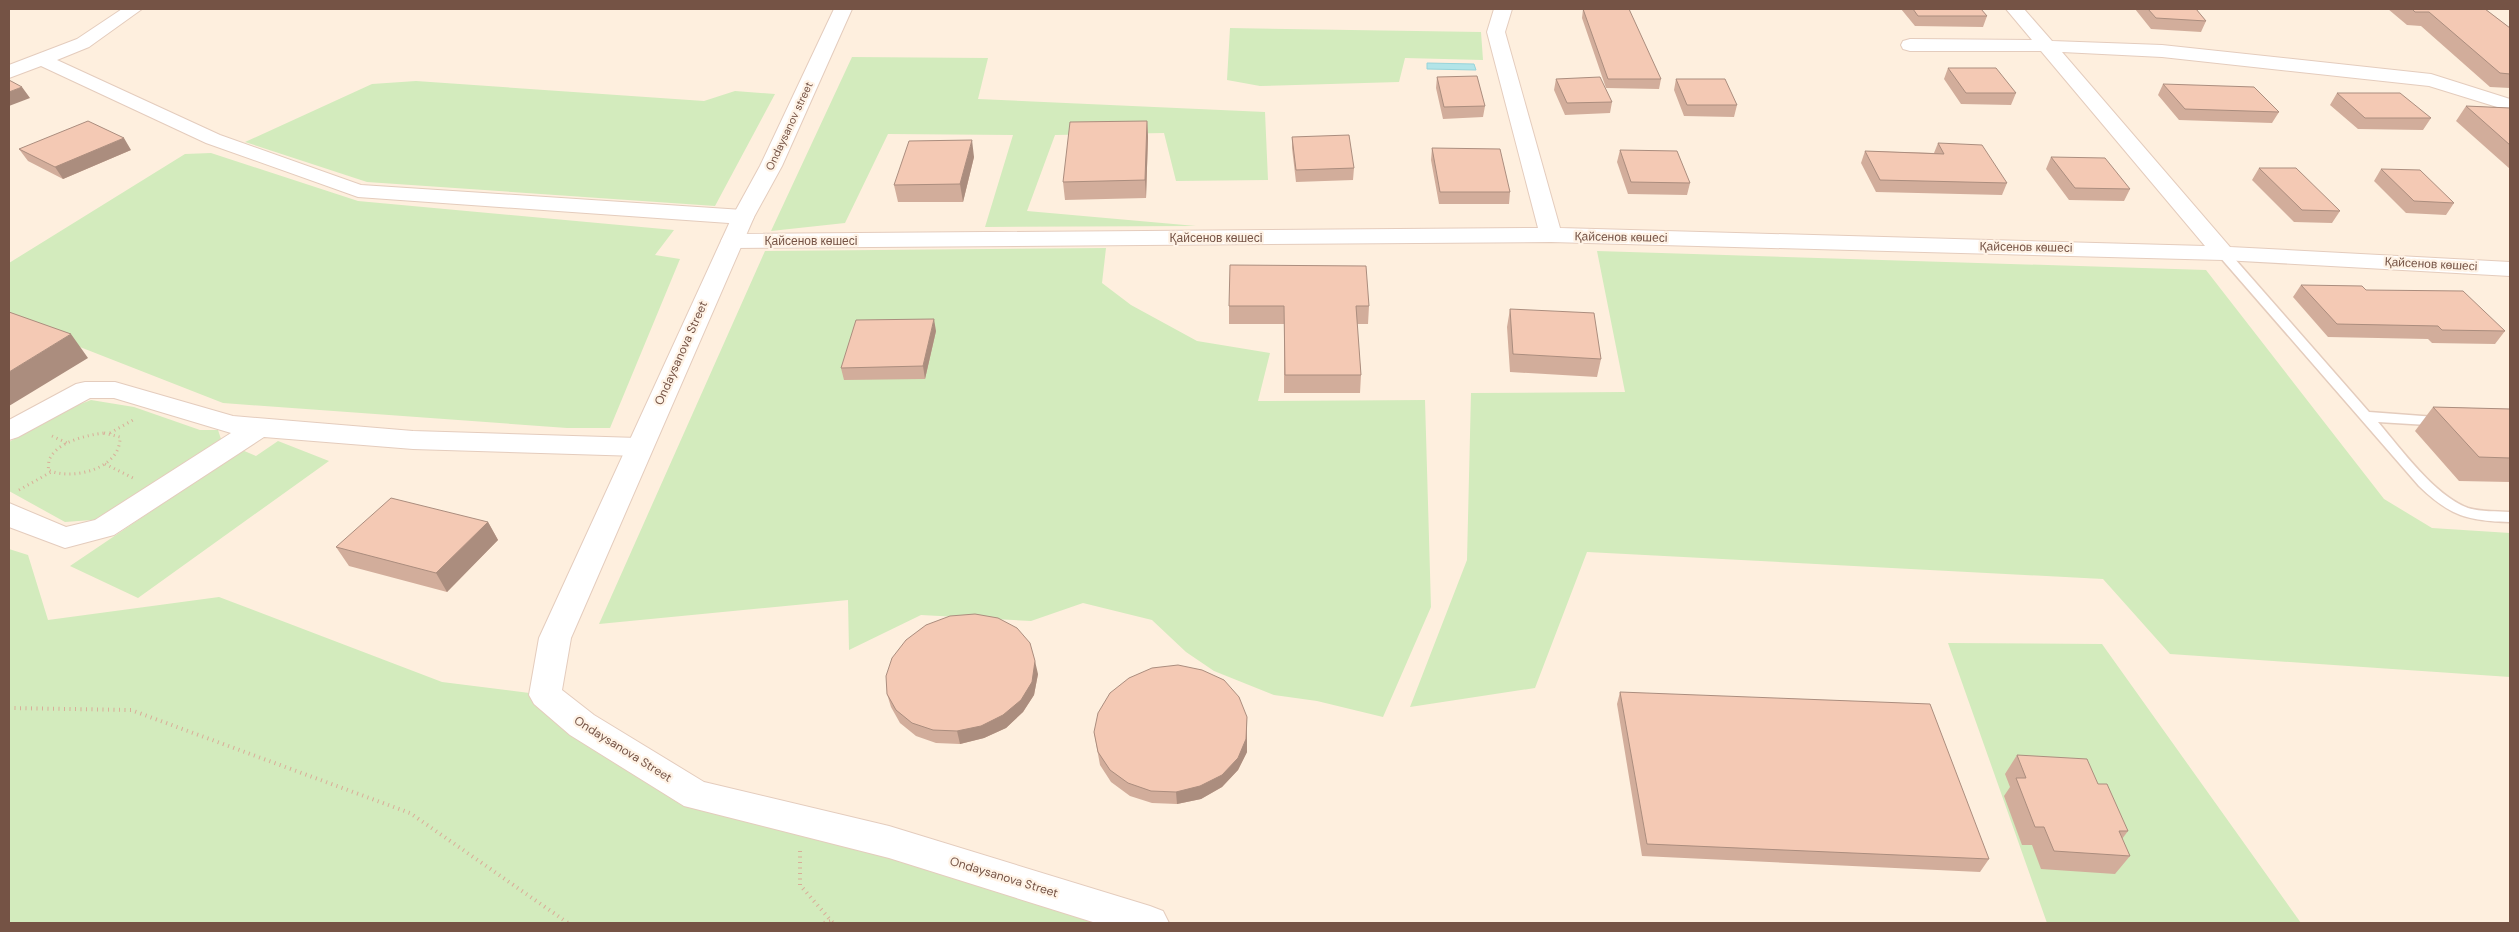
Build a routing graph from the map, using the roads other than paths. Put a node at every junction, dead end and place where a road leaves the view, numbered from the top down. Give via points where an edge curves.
1 (133, 9) edge
2 (843, 9) edge
3 (1503, 9) edge
4 (2015, 9) edge
5 (1910, 45) dead end
6 (2046, 46) junction
7 (43, 60) junction
8 (9, 72) edge
9 (2510, 105) edge
10 (738, 229) junction
11 (1551, 235) junction
12 (2223, 252) junction
13 (2510, 269) edge
14 (2365, 417) junction
15 (2462, 421) edge
16 (260, 427) junction
17 (9, 430) edge
18 (638, 447) junction
19 (13, 502) edge
20 (2510, 516) edge
21 (1150, 923) edge

1 - 7 street via 83,42
2 - 10 street, Ondaysanov street via 771,166
3 - 11 street via 1496,32
4 - 6 street
5 - 6 street
6 - 9 street via 2162,51 2431,80
6 - 12 street
7 - 8 street
7 - 10 street, Қайсенов көшесі via 213,139 358,191
10 - 11 street, Қайсенов көшесі
10 - 18 street, Ondaysanova Street
11 - 12 street, Қайсенов көшесі
12 - 13 street, Қайсенов көшесі
12 - 14 lane
14 - 15 lane
14 - 20 lane via 2442,500 2461,511
16 - 17 street via 232,426 115,390 85,390
16 - 18 street via 414,440
16 - 19 street via 104,528 65,538 23,522
18 - 21 street, Ondaysanova Street via 555,638 545,695 582,725 696,795 889,842

